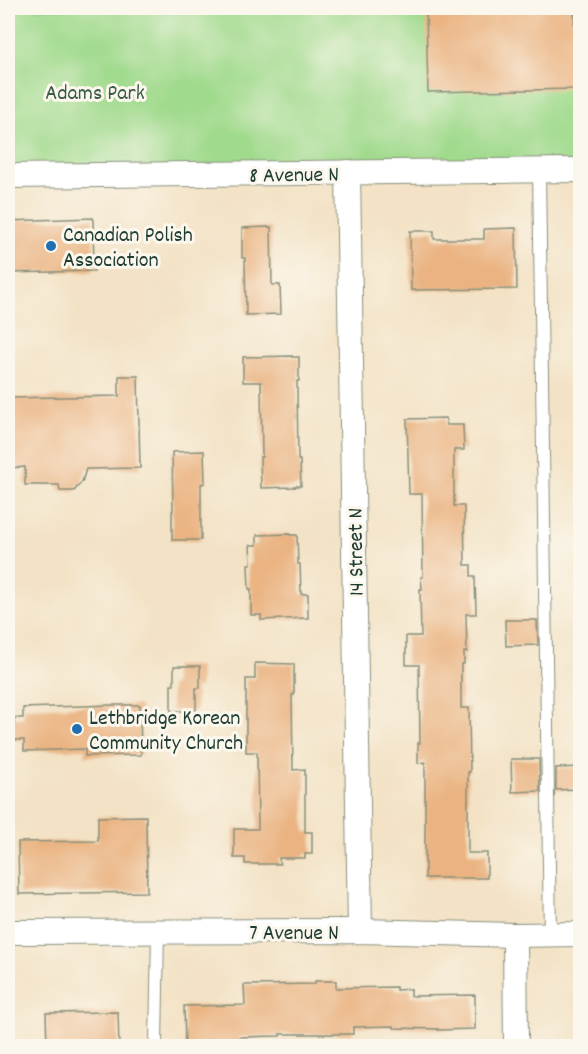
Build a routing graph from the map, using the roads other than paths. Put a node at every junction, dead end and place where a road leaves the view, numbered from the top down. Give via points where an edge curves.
1 (539, 170) junction
2 (580, 170) edge
3 (348, 172) junction
4 (8, 176) edge
5 (360, 931) junction
6 (8, 932) edge
7 (158, 932) junction
8 (580, 934) edge
9 (515, 935) junction
10 (550, 935) junction
11 (156, 1047) edge
12 (516, 1047) edge

1 - 2 street, 8 Avenue N
1 - 3 street, 8 Avenue N
1 - 10 lane
3 - 4 street, 8 Avenue N
3 - 5 street, 14 Street N
5 - 7 street, 7 Avenue N
5 - 9 street, 7 Avenue N
6 - 7 street, 7 Avenue N
7 - 11 lane
8 - 10 street, 7 Avenue N
9 - 10 street, 7 Avenue N
9 - 12 street

